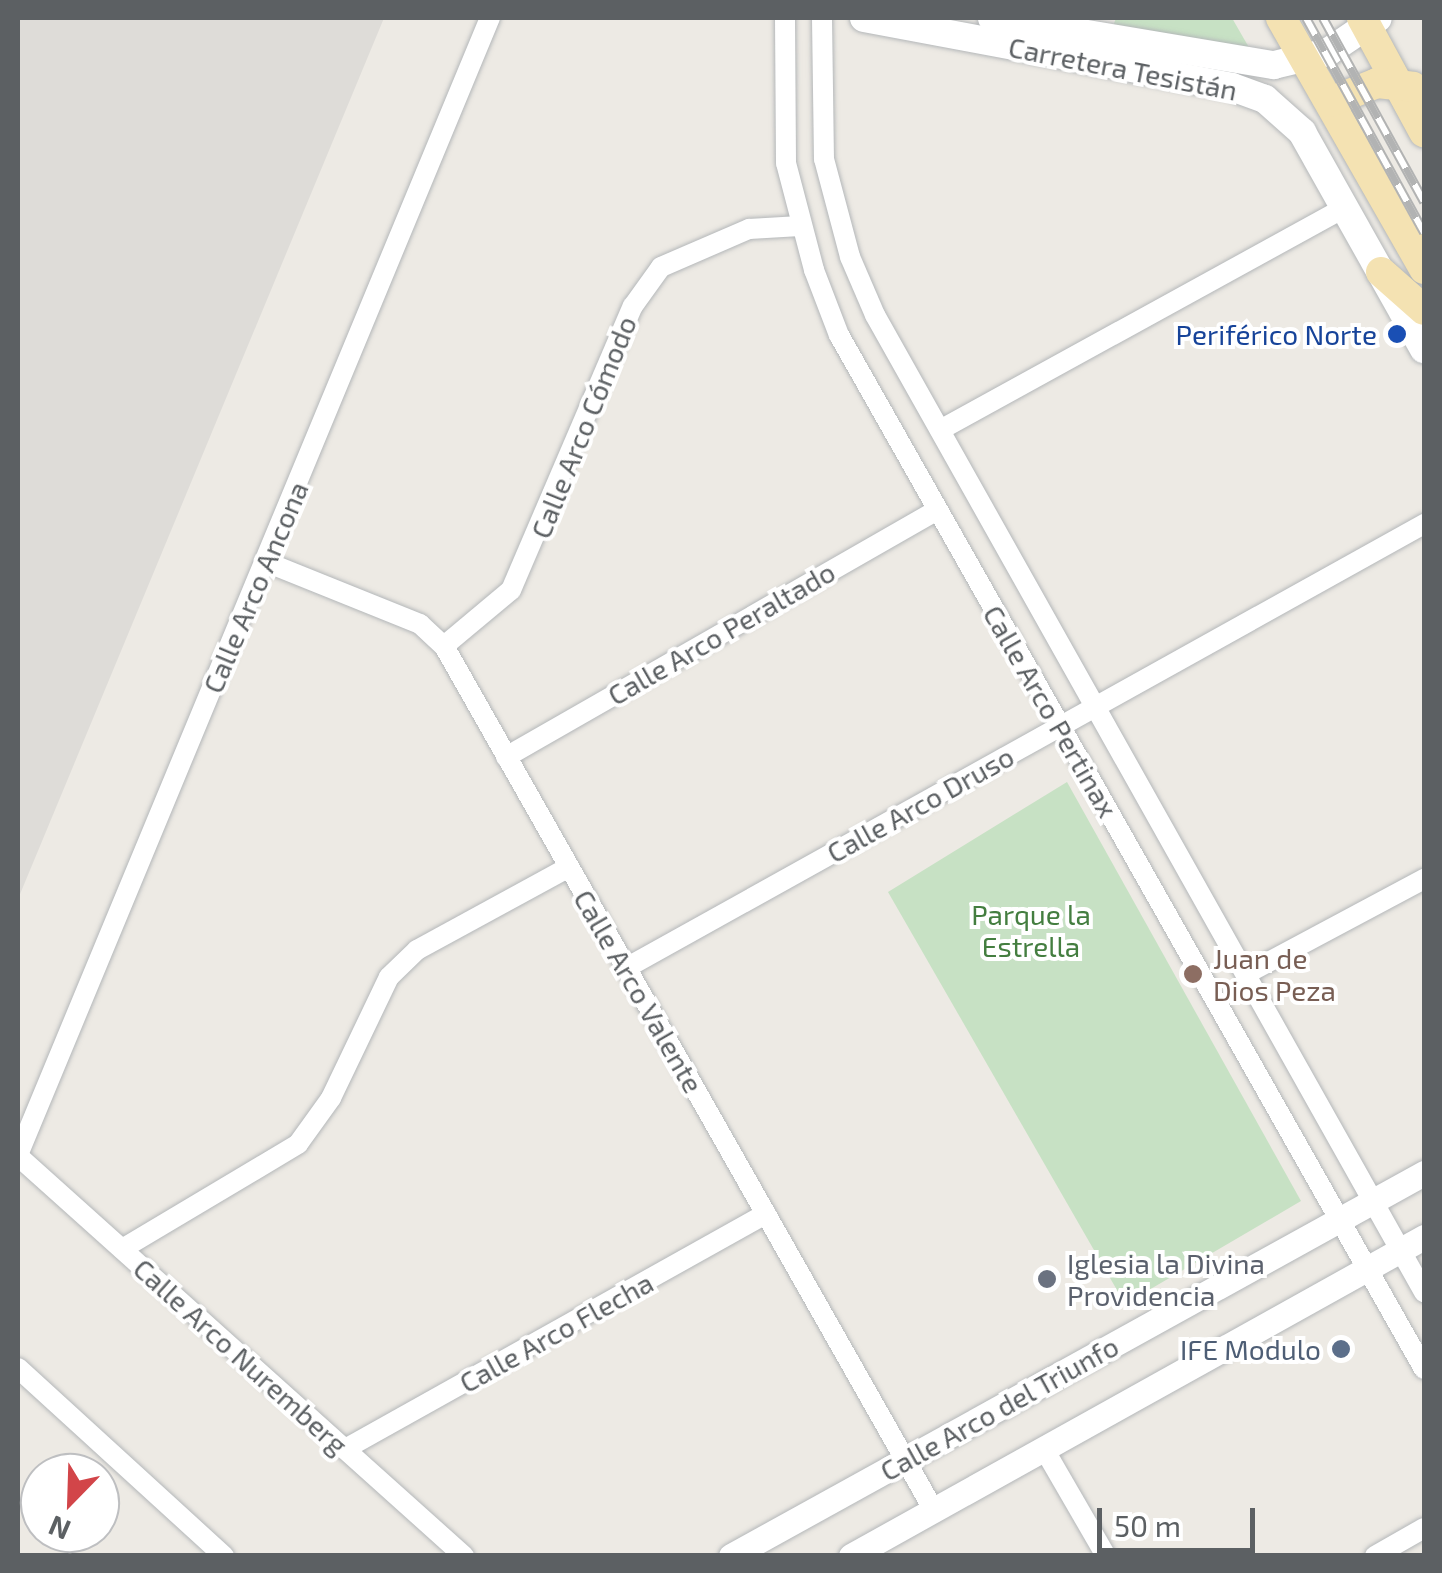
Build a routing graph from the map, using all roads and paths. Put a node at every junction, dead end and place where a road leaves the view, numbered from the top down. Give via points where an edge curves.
1 (490, 18) edge
2 (785, 18) edge
3 (822, 18) edge
4 (864, 18) edge
5 (992, 18) edge
6 (1280, 18) edge
7 (1369, 21) edge
8 (1305, 59) junction
9 (1395, 80) junction
10 (1424, 92) edge
11 (1330, 102) junction
12 (1424, 132) edge
13 (1345, 207) junction
14 (800, 226) junction
15 (1424, 269) edge
16 (1381, 272) junction
17 (1424, 310) edge
18 (1424, 349) edge
19 (940, 430) junction
20 (936, 510) junction
21 (1424, 524) edge
22 (266, 562) junction
23 (444, 646) junction
24 (1095, 707) junction
25 (1060, 727) junction
26 (506, 757) junction
27 (569, 867) junction
28 (1424, 879) edge
29 (626, 968) junction
30 (1246, 974) junction
31 (18, 1155) edge
32 (1424, 1172) edge
33 (1373, 1201) junction
34 (766, 1214) junction
35 (1339, 1220) junction
36 (1424, 1237) edge
37 (122, 1249) junction
38 (1401, 1251) junction
39 (1368, 1270) junction
40 (1424, 1292) edge
41 (18, 1368) edge
42 (1424, 1370) edge
43 (345, 1449) junction
44 (1044, 1449) junction
45 (905, 1459) junction
46 (934, 1509) junction
47 (1424, 1528) edge
48 (224, 1556) edge
49 (464, 1556) edge
50 (731, 1556) edge
51 (851, 1556) edge
52 (1106, 1556) edge
53 (1375, 1556) edge

1 - 22 street, Calle Arco Ancona
2 - 14 street, Calle Arco Pertinax via 785,144
3 - 19 street, Calle Arco Pertinax via 823,141 834,207 876,315
4 - 13 main road, Carretera Tesistán via 1232,87 1265,99 1302,132
5 - 8 main road via 1274,65
6 - 8 main road
7 - 8 main road
7 - 9 main road
8 - 11 main road
9 - 10 main road
9 - 11 main road
9 - 12 main road
11 - 15 main road
13 - 16 main road, Carretera Tesistán
13 - 19 street
14 - 20 street, Calle Arco Pertinax via 839,335
14 - 23 street, Calle Arco Cómodo via 749,230 661,266 633,306 511,590
16 - 17 main road
16 - 18 main road, Carretera Tesistán
19 - 24 street, Calle Arco Pertinax
20 - 25 street, Calle Arco Pertinax
20 - 26 street, Calle Arco Peraltado
21 - 24 street, Calle Arco Druso
22 - 23 street, Calle Arco Valente via 420,624
22 - 31 street, Calle Arco Ancona
23 - 26 street, Calle Arco Valente
24 - 25 street, Calle Arco Druso
24 - 30 street, Calle Arco Pertinax
25 - 29 street, Calle Arco Druso
25 - 35 street, Calle Arco Pertinax
26 - 27 street, Calle Arco Valente
27 - 29 street, Calle Arco Valente
27 - 37 street via 417,950 389,977 331,1098 298,1144
28 - 30 street
29 - 34 street, Calle Arco Valente
30 - 33 street, Calle Arco Pertinax
31 - 37 street, Calle Arco Nuremberg
32 - 33 street, Calle Arco del Triunfo
33 - 35 street, Calle Arco del Triunfo
33 - 38 street, Calle Arco Pertinax
34 - 43 street, Calle Arco Flecha
34 - 45 street, Calle Arco Valente
35 - 39 street, Calle Arco Pertinax
35 - 45 street, Calle Arco del Triunfo
36 - 38 street, Calle Arco del Triunfo
37 - 43 street, Calle Arco Nuremberg
38 - 39 street, Calle Arco del Triunfo
38 - 40 street, Calle Arco Pertinax
39 - 42 street, Calle Arco Pertinax
39 - 44 street, Calle Arco del Triunfo
41 - 48 street
43 - 49 street, Calle Arco Nuremberg
44 - 46 street, Calle Arco del Triunfo
44 - 52 street
45 - 46 street, Calle Arco Valente
45 - 50 street, Calle Arco del Triunfo
46 - 51 street, Calle Arco del Triunfo
47 - 53 street

